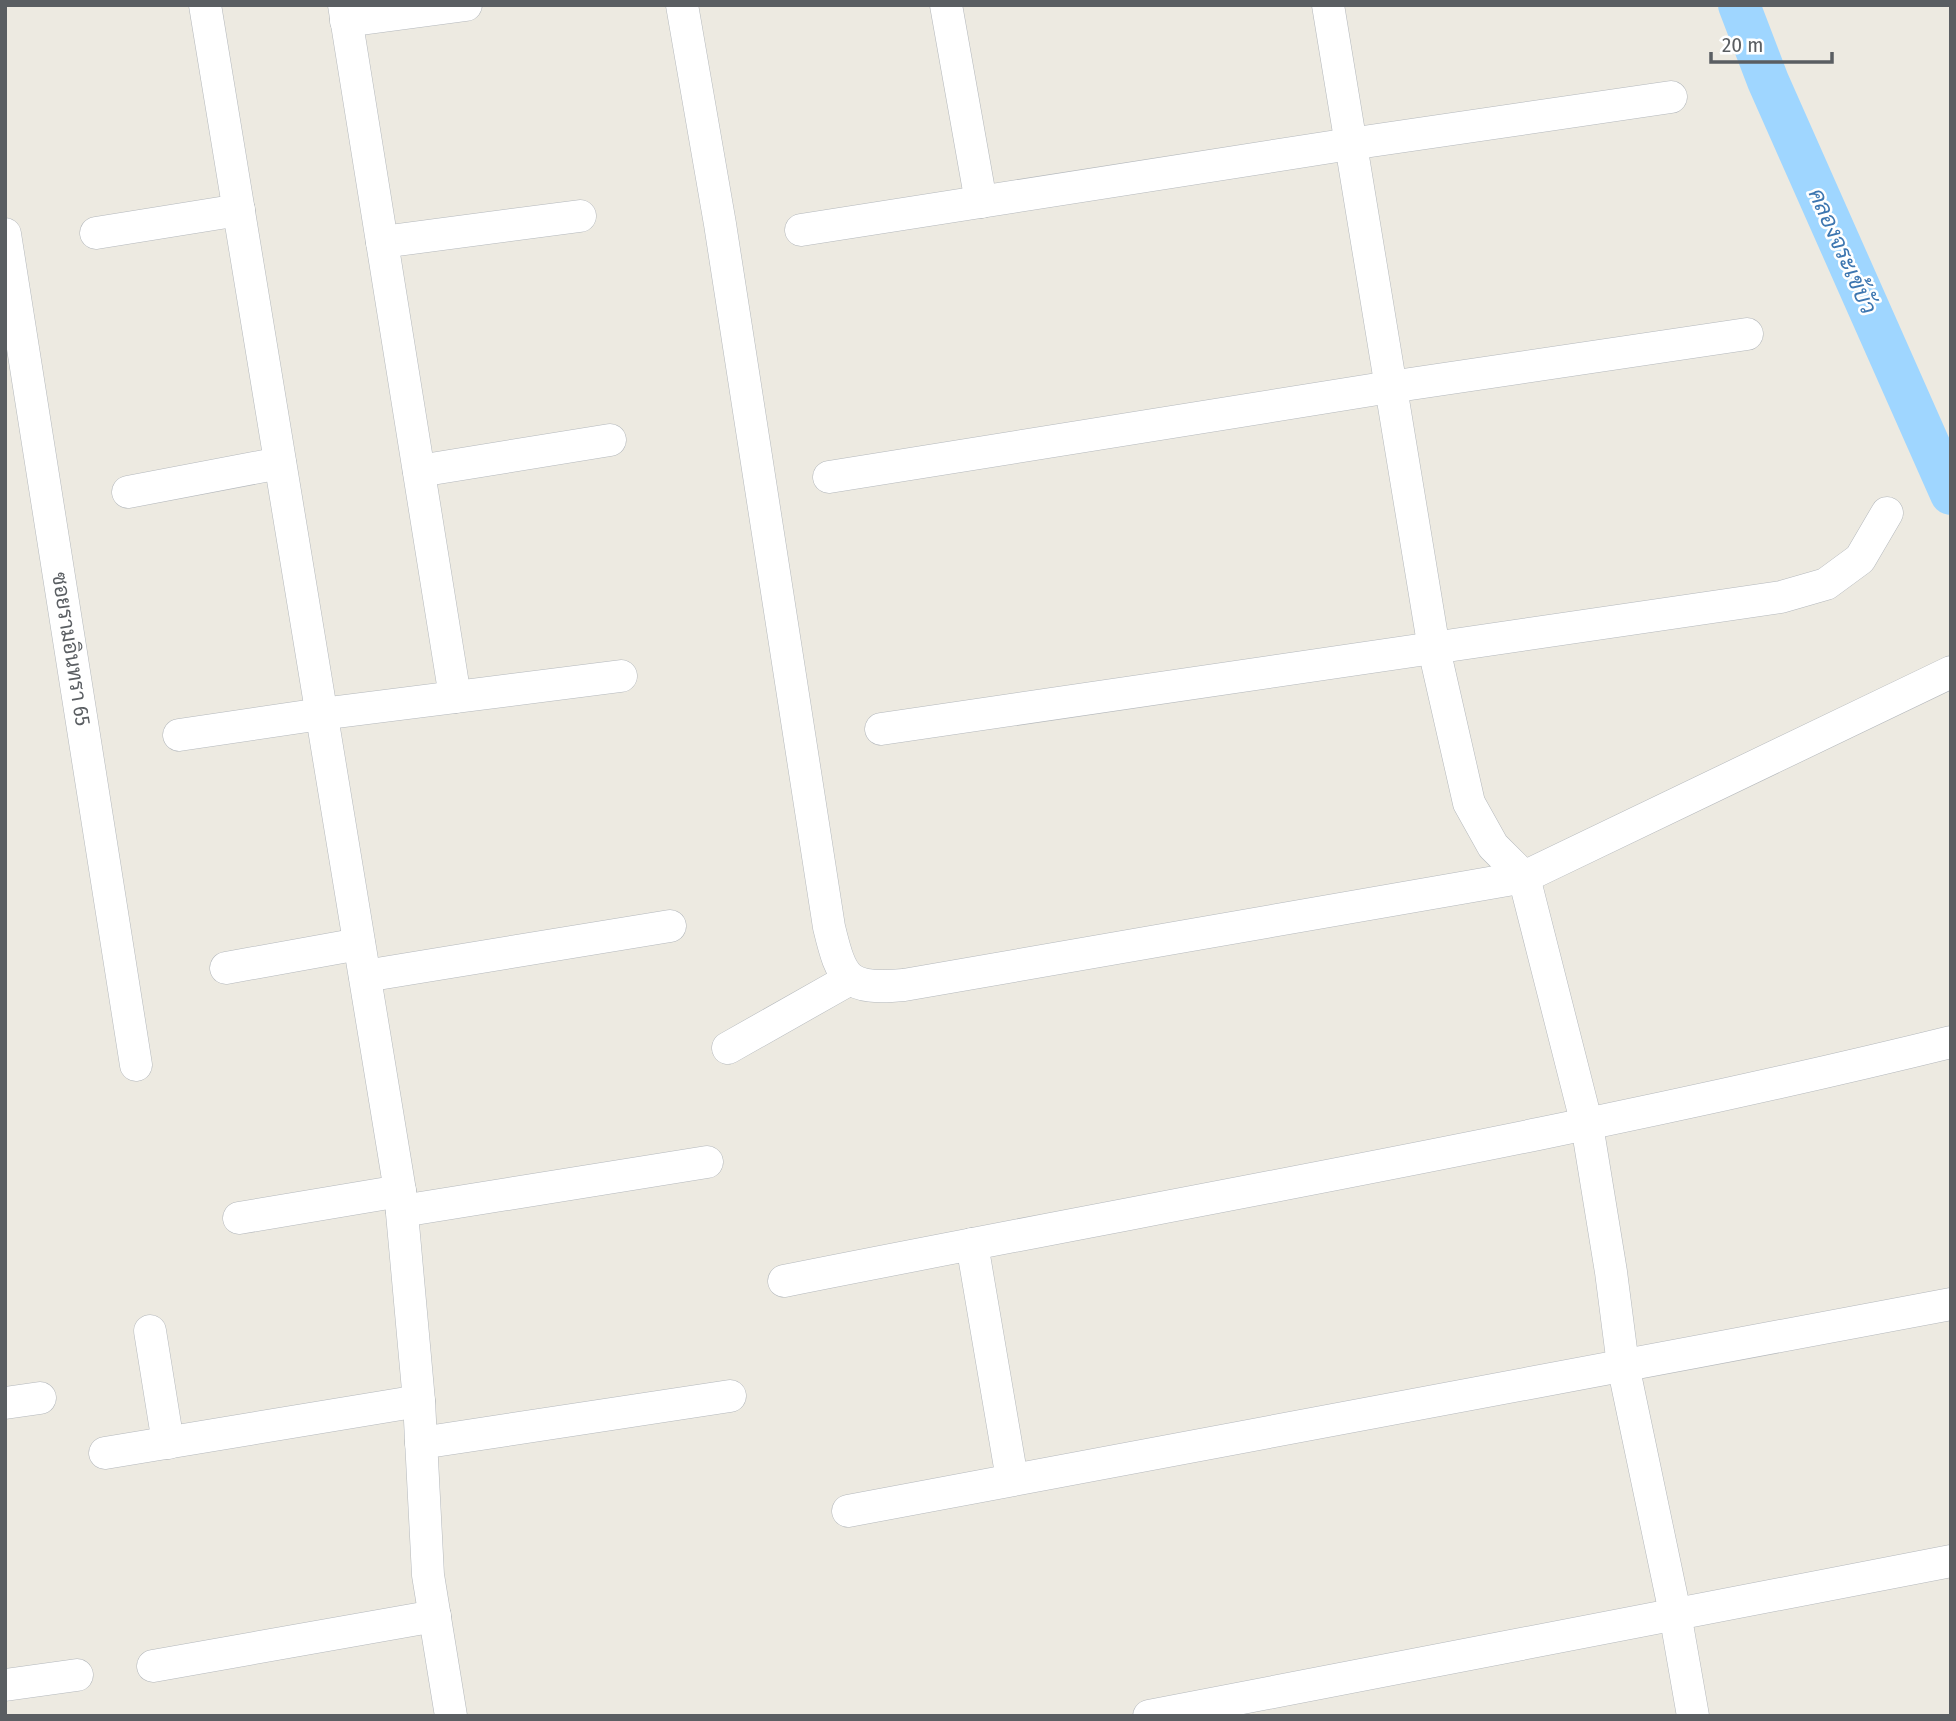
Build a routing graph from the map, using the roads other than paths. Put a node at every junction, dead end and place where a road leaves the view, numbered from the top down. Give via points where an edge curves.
1 (205, 5) edge
2 (466, 5) edge
3 (682, 5) edge
4 (946, 5) edge
5 (1328, 5) edge
6 (345, 13) edge
7 (1671, 97) dead end
8 (1350, 144) junction
9 (981, 202) junction
10 (239, 210) junction
11 (580, 216) dead end
12 (801, 230) dead end
13 (5, 233) edge
14 (96, 233) dead end
15 (382, 242) junction
16 (1747, 334) dead end
17 (1390, 387) junction
18 (610, 440) dead end
19 (280, 463) junction
20 (419, 471) junction
21 (829, 478) dead end
22 (128, 492) dead end
23 (1887, 513) dead end
24 (1434, 649) junction
25 (1951, 672) edge
26 (621, 676) dead end
27 (455, 697) junction
28 (321, 714) junction
29 (881, 729) dead end
30 (179, 735) dead end
31 (1524, 877) junction
32 (670, 926) dead end
33 (359, 944) junction
34 (226, 968) dead end
35 (365, 976) junction
36 (850, 979) junction
37 (1951, 1042) edge
38 (728, 1048) dead end
39 (136, 1065) dead end
40 (1587, 1125) junction
41 (707, 1162) dead end
42 (401, 1201) junction
43 (239, 1218) dead end
44 (972, 1244) junction
45 (784, 1281) dead end
46 (1951, 1304) edge
47 (149, 1331) dead end
48 (1623, 1365) junction
49 (730, 1396) dead end
50 (40, 1398) dead end
51 (419, 1401) junction
52 (5, 1403) edge
53 (168, 1443) junction
54 (421, 1443) junction
55 (105, 1453) dead end
56 (1012, 1479) junction
57 (848, 1511) dead end
58 (1951, 1561) edge
59 (1675, 1613) junction
60 (435, 1616) junction
61 (153, 1666) dead end
62 (77, 1675) dead end
63 (5, 1685) edge
64 (451, 1716) edge
65 (1149, 1716) edge
66 (1693, 1716) edge

1 - 10 street
2 - 6 street
3 - 36 street via 829,927 836,959
4 - 9 street
5 - 8 street
6 - 15 street
7 - 8 street
8 - 9 street
8 - 17 street
9 - 12 street
10 - 14 street
10 - 19 street
11 - 15 street
13 - 39 street, ซอยรามอินทรา 65
15 - 20 street
16 - 17 street
17 - 21 street
17 - 24 street
18 - 20 street
19 - 22 street
19 - 28 street
20 - 27 street
23 - 24 street via 1860,559 1826,584 1782,597
24 - 29 street
24 - 31 street via 1469,803 1493,846
25 - 31 street
26 - 27 street
27 - 28 street
28 - 30 street
28 - 33 street
31 - 36 street via 904,985 872,988
31 - 40 street
32 - 35 street
33 - 34 street
33 - 35 street
35 - 42 street
36 - 38 street
37 - 40 street
40 - 44 street
40 - 48 street
41 - 42 street
42 - 43 street
42 - 51 street
44 - 45 street
44 - 56 street
46 - 48 street
47 - 53 street
48 - 56 street
48 - 59 street
49 - 54 street
50 - 52 street
51 - 53 street
51 - 54 street
53 - 55 street
54 - 60 street via 428,1575
56 - 57 street
58 - 59 street
59 - 65 street
59 - 66 street
60 - 61 street
60 - 64 street
62 - 63 street

